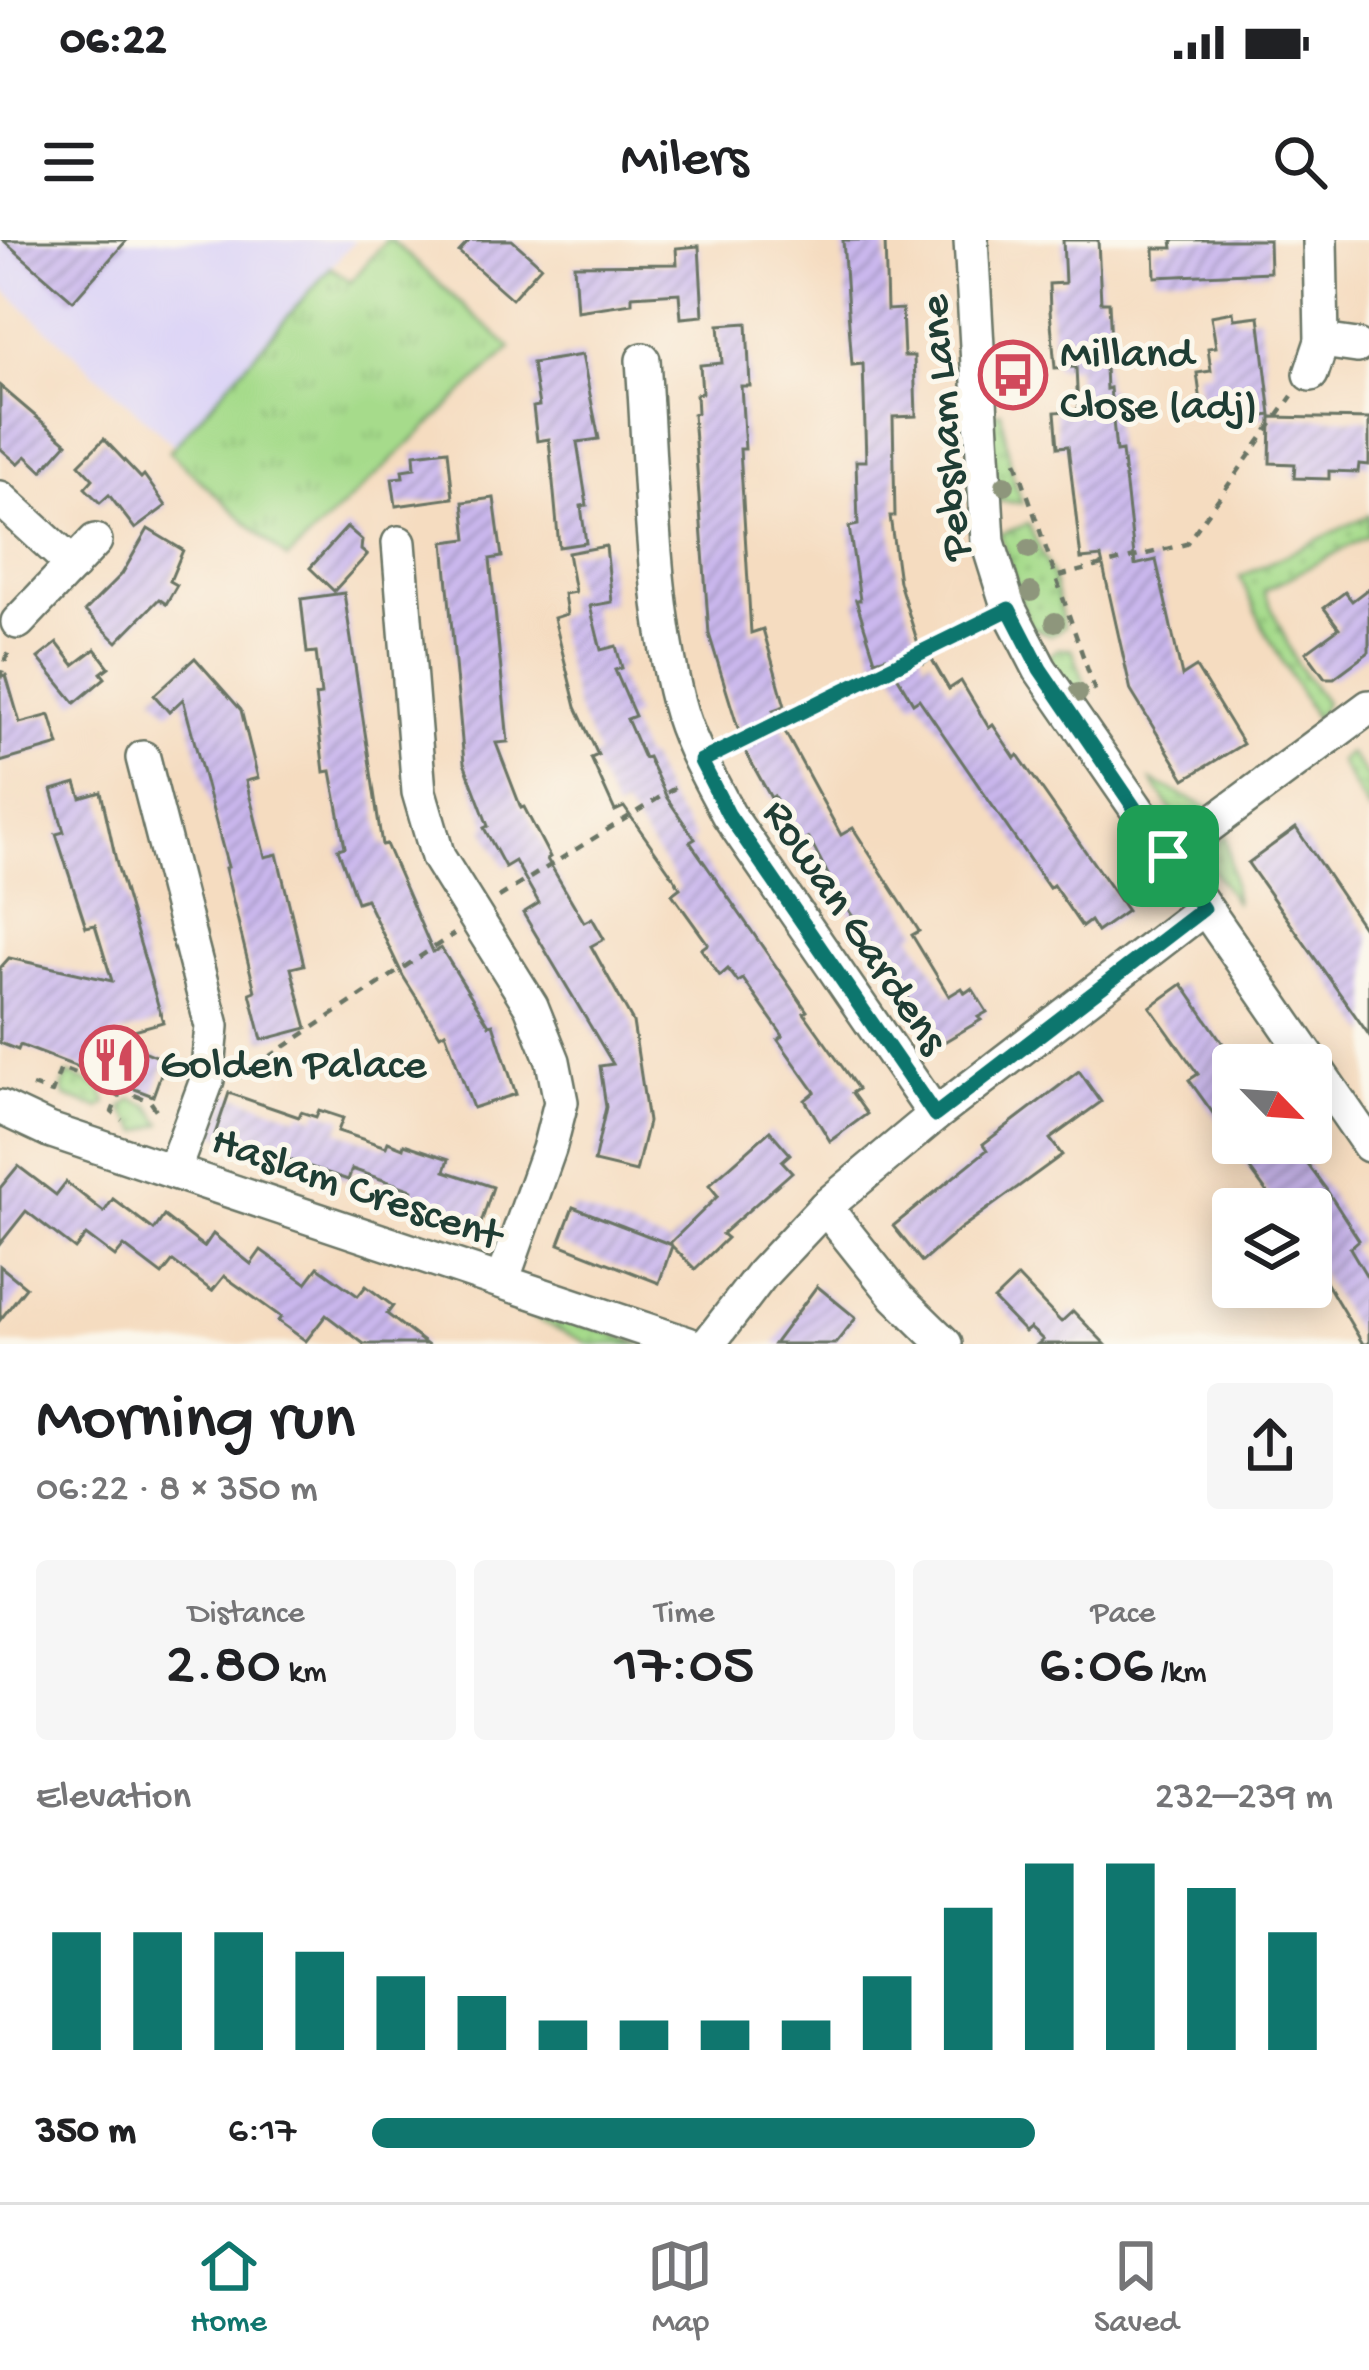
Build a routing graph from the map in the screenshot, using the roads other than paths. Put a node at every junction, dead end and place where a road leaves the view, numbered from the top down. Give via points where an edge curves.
1 (971, 240) edge
2 (1320, 240) edge
3 (1322, 340) junction
4 (1357, 346) dead end
5 (642, 360) dead end
6 (1311, 374) road end
7 (0, 498) edge
8 (399, 543) dead end
9 (18, 622) dead end
10 (1369, 707) edge
11 (156, 772) dead end
12 (1168, 856) junction
13 (1203, 909) junction
14 (0, 1107) edge
15 (935, 1115) junction
16 (1369, 1145) edge
17 (174, 1169) junction
18 (825, 1207) junction
19 (502, 1281) junction
20 (688, 1344) edge
21 (708, 1344) edge
22 (945, 1344) edge

1 - 12 street, Pebsham Lane via 988,542 1009,609 1040,669
2 - 3 street
3 - 4 street
3 - 6 street
5 - 15 street, Rowan Gardens via 678,705 728,814
7 - 9 street via 84,553
8 - 19 street via 388,586 419,793 438,857 531,1006 561,1102
10 - 12 street
11 - 17 street via 212,1026 207,1080
12 - 13 street, Pebsham Lane
13 - 15 street
13 - 16 street, Pebsham Lane
14 - 17 street, Haslam Crescent
15 - 18 street
17 - 19 street, Haslam Crescent
18 - 21 street
18 - 22 street
19 - 20 street, Haslam Crescent

